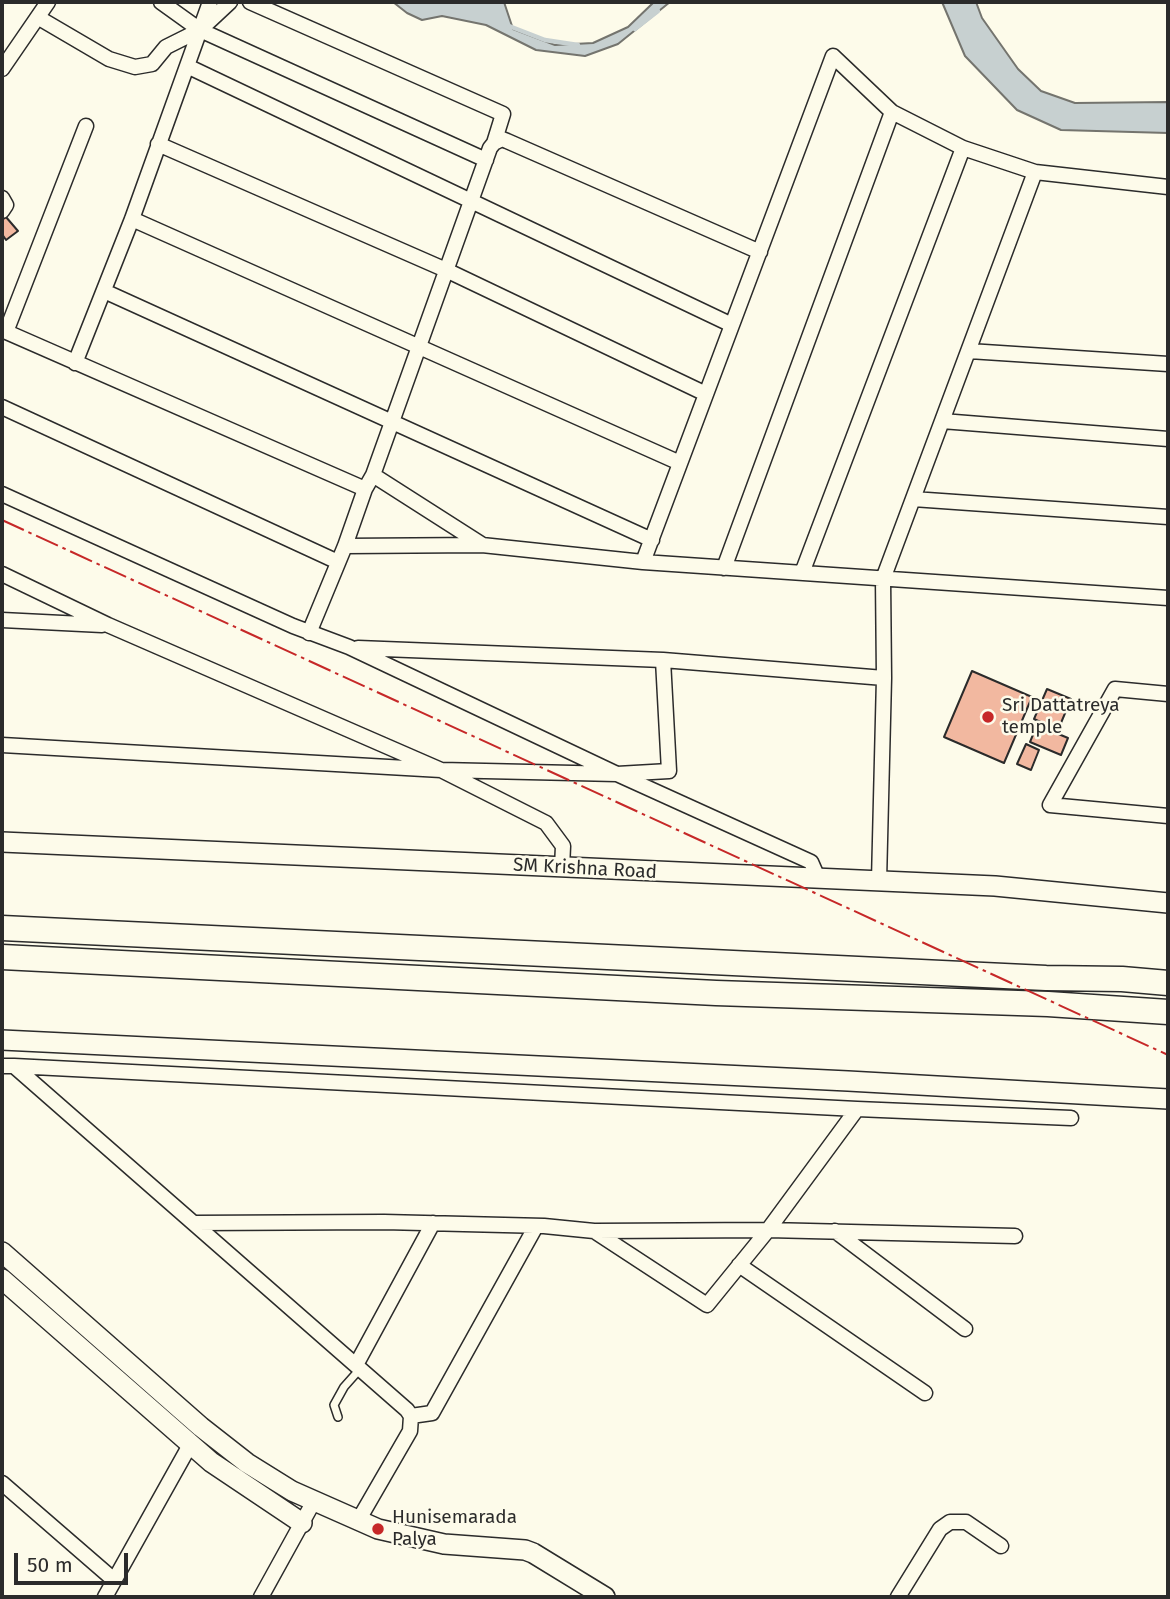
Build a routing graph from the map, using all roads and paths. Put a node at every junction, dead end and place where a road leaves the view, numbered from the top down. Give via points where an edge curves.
1 (48, 2) edge
2 (161, 2) edge
3 (210, 2) edge
4 (230, 2) edge
5 (250, 2) edge
6 (39, 18) junction
7 (200, 30) junction
8 (187, 66) junction
9 (2, 69) edge
10 (892, 112) junction
11 (86, 126) dead end
12 (494, 143) junction
13 (158, 144) junction
14 (963, 148) junction
15 (486, 160) junction
16 (1035, 172) junction
17 (1168, 187) edge
18 (2, 198) edge
19 (470, 202) junction
20 (2, 211) edge
21 (132, 219) junction
22 (760, 252) junction
23 (446, 270) junction
24 (104, 291) junction
25 (732, 325) junction
26 (4, 331) edge
27 (418, 346) junction
28 (968, 351) junction
29 (75, 363) junction
30 (1168, 364) edge
31 (706, 394) junction
32 (2, 407) edge
33 (942, 421) junction
34 (391, 422) junction
35 (1168, 439) edge
36 (680, 463) junction
37 (373, 475) junction
38 (365, 489) junction
39 (2, 494) edge
40 (913, 499) junction
41 (1168, 517) edge
42 (652, 540) junction
43 (482, 545) junction
44 (345, 546) junction
45 (338, 562) junction
46 (643, 562) junction
47 (724, 568) junction
48 (802, 573) junction
49 (2, 574) edge
50 (883, 579) junction
51 (1168, 598) edge
52 (2, 620) edge
53 (108, 625) junction
54 (309, 633) junction
55 (349, 647) junction
56 (663, 660) junction
57 (884, 678) junction
58 (1168, 694) edge
59 (2, 745) edge
60 (441, 770) junction
61 (617, 774) junction
62 (1168, 816) edge
63 (2, 842) edge
64 (562, 868) junction
65 (818, 878) junction
66 (878, 881) junction
67 (1168, 903) edge
68 (2, 928) edge
69 (2, 957) edge
70 (1168, 983) edge
71 (1168, 1012) edge
72 (2, 1040) edge
73 (8, 1066) edge
74 (1168, 1099) edge
75 (857, 1109) junction
76 (1071, 1118) dead end
77 (195, 1223) junction
78 (433, 1223) junction
79 (536, 1226) junction
80 (768, 1230) junction
81 (594, 1231) junction
82 (835, 1231) junction
83 (1015, 1236) dead end
84 (2, 1252) edge
85 (739, 1265) junction
86 (2, 1279) edge
87 (965, 1329) dead end
88 (358, 1367) junction
89 (925, 1393) dead end
90 (338, 1416) dead end
91 (411, 1416) junction
92 (190, 1445) junction
93 (2, 1483) edge
94 (314, 1501) junction
95 (358, 1521) junction
96 (302, 1523) junction
97 (1001, 1546) dead end
98 (114, 1580) junction
99 (105, 1597) edge
100 (261, 1597) edge
101 (605, 1597) edge
102 (898, 1597) edge

1 - 6 street
2 - 7 street
3 - 7 street
4 - 7 street
5 - 12 street via 503,114
6 - 7 street via 109,59 135,67 152,64 166,47
6 - 9 street
7 - 8 street
7 - 15 street
8 - 13 street
8 - 19 street
10 - 14 street
10 - 22 street via 833,56
10 - 47 street
11 - 26 street
12 - 15 street
12 - 22 street via 508,141
13 - 21 street
13 - 23 street
14 - 16 street
14 - 48 street
15 - 19 street
16 - 17 street
16 - 28 street
18 - 20 street
19 - 23 street
19 - 25 street
21 - 24 street
21 - 27 street
22 - 25 street
23 - 27 street
23 - 31 street
24 - 29 street
24 - 34 street
25 - 31 street
26 - 29 street
27 - 34 street
27 - 36 street
28 - 30 street
28 - 33 street
29 - 38 street
31 - 36 street
32 - 45 street
33 - 35 street
33 - 40 street
34 - 37 street
34 - 42 street
36 - 42 street
37 - 38 street
37 - 43 street
38 - 44 street
39 - 54 street
40 - 41 street
40 - 50 street
42 - 46 street
43 - 44 street
43 - 46 street
44 - 45 street
45 - 54 street
46 - 47 street
47 - 48 street
48 - 50 street
49 - 53 street
50 - 51 street
50 - 57 street
52 - 53 street
53 - 60 street
54 - 55 street
55 - 56 street
55 - 61 street
56 - 57 street
56 - 61 street via 669,771
57 - 66 street
58 - 62 street via 1115,689 1050,805
59 - 60 street
60 - 61 street
60 - 64 street via 546,823 563,846
61 - 65 street via 811,862
63 - 64 street, SM Krishna Road
64 - 65 street, SM Krishna Road
65 - 66 street, SM Krishna Road
66 - 67 street, SM Krishna Road via 995,886
68 - 70 highway
69 - 71 highway
72 - 74 street
73 - 75 street
73 - 77 street
75 - 76 street
75 - 80 street
77 - 78 street
77 - 88 street
78 - 79 street
78 - 88 street
79 - 81 street
79 - 91 street via 432,1413
80 - 81 street
80 - 82 street
80 - 85 street
81 - 85 street via 706,1305
82 - 83 street
82 - 87 street
84 - 94 street via 224,1446 269,1478
85 - 89 street
86 - 92 street
88 - 90 lane via 334,1405
88 - 91 street
91 - 95 street via 410,1431
92 - 96 street
92 - 98 street
93 - 98 street
94 - 95 street
94 - 96 street
95 - 101 street via 444,1544 525,1550
96 - 100 street
97 - 102 street via 966,1522 950,1521 940,1528
98 - 99 street

